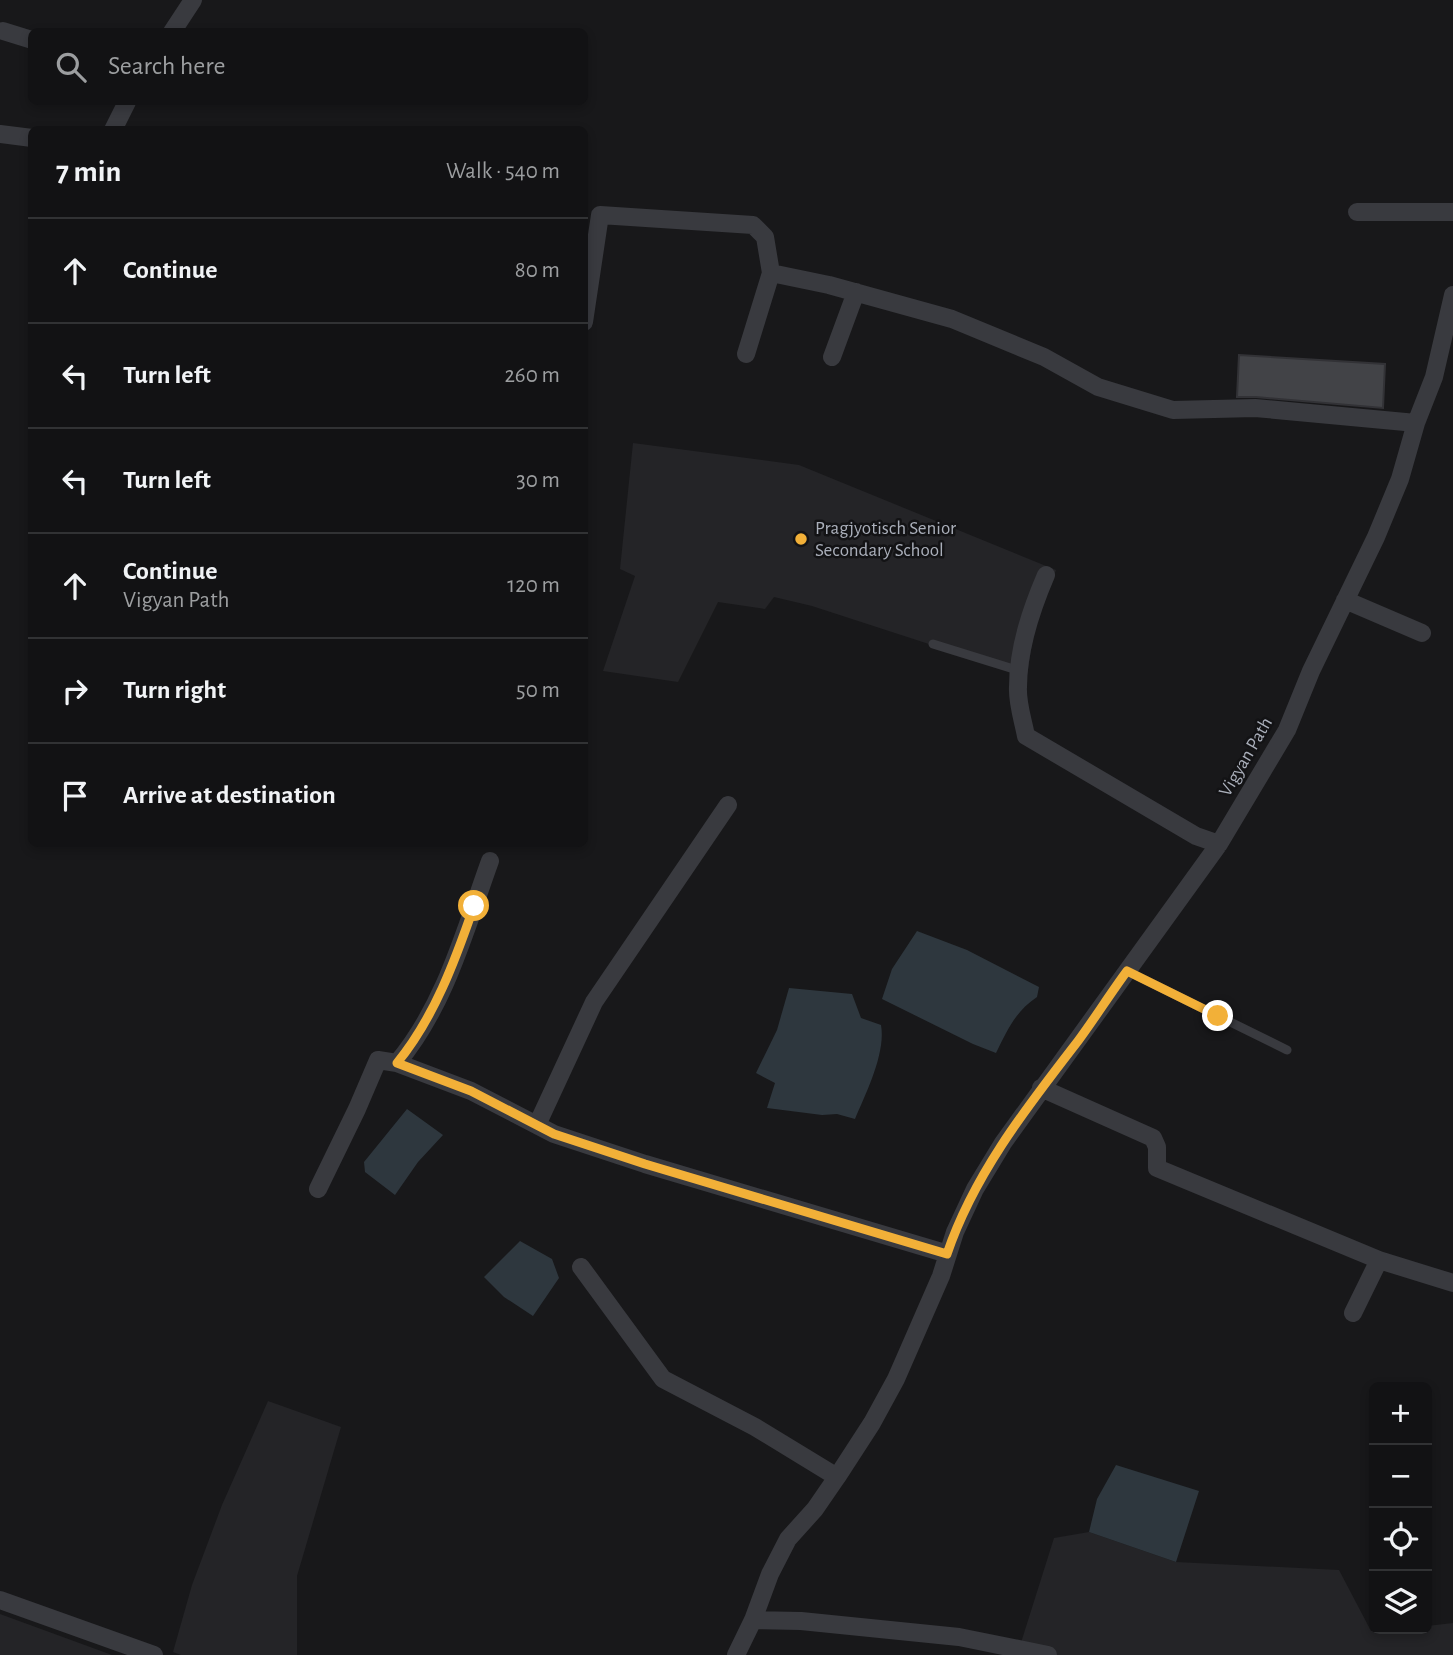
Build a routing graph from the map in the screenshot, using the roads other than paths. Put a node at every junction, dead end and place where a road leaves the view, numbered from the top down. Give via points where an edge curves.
1 (193, 0) edge
2 (175, 28) edge
3 (3, 31) dead end
4 (28, 39) edge
5 (126, 105) edge
6 (115, 126) edge
7 (0, 134) edge
8 (28, 138) edge
9 (1357, 212) dead end
10 (1453, 212) edge
11 (771, 273) junction
12 (856, 292) junction
13 (588, 295) edge
14 (1453, 295) edge
15 (746, 354) dead end
16 (832, 357) dead end
17 (1416, 423) junction
18 (1046, 575) dead end
19 (1345, 600) junction
20 (1422, 633) dead end
21 (933, 644) dead end
22 (1020, 671) junction
23 (728, 806) dead end
24 (1219, 844) junction
25 (490, 861) dead end
26 (1127, 971) junction
27 (1287, 1050) dead end
28 (397, 1063) junction
29 (1041, 1088) junction
30 (537, 1125) junction
31 (317, 1189) dead end
32 (947, 1254) junction
33 (1379, 1260) junction
34 (581, 1267) dead end
35 (1453, 1283) edge
36 (1353, 1313) dead end
37 (837, 1477) junction
38 (0, 1600) edge
39 (753, 1620) junction
40 (154, 1655) edge
41 (736, 1655) edge
42 (1048, 1655) edge

1 - 2 street
3 - 4 street
5 - 6 street
7 - 8 street
9 - 10 street
11 - 12 street
11 - 13 street via 765,237 753,225 600,215
11 - 15 street
12 - 16 street
12 - 17 street via 952,319 1044,357 1098,387 1173,410 1255,408
14 - 17 street, Vigyan Path via 1434,377
17 - 19 street, Vigyan Path via 1400,479
18 - 22 street via 1034,604
19 - 20 street
19 - 24 street, Vigyan Path via 1287,730
21 - 22 lane
22 - 24 street via 1018,688 1026,736 1196,836
23 - 30 street via 594,1002
24 - 26 street, Vigyan Path
25 - 28 street via 449,975 411,1047
26 - 27 lane
26 - 29 street, Vigyan Path
28 - 30 street via 471,1091
28 - 31 street via 378,1060
29 - 32 street, Vigyan Path via 975,1189
29 - 33 street via 1153,1138 1157,1168
30 - 32 street via 645,1164
32 - 37 street, Vigyan Path via 896,1379
33 - 35 street
33 - 36 street
34 - 37 street via 663,1379
37 - 39 street, Vigyan Path via 788,1539
38 - 40 street
39 - 41 street, Vigyan Path
39 - 42 street via 959,1637

